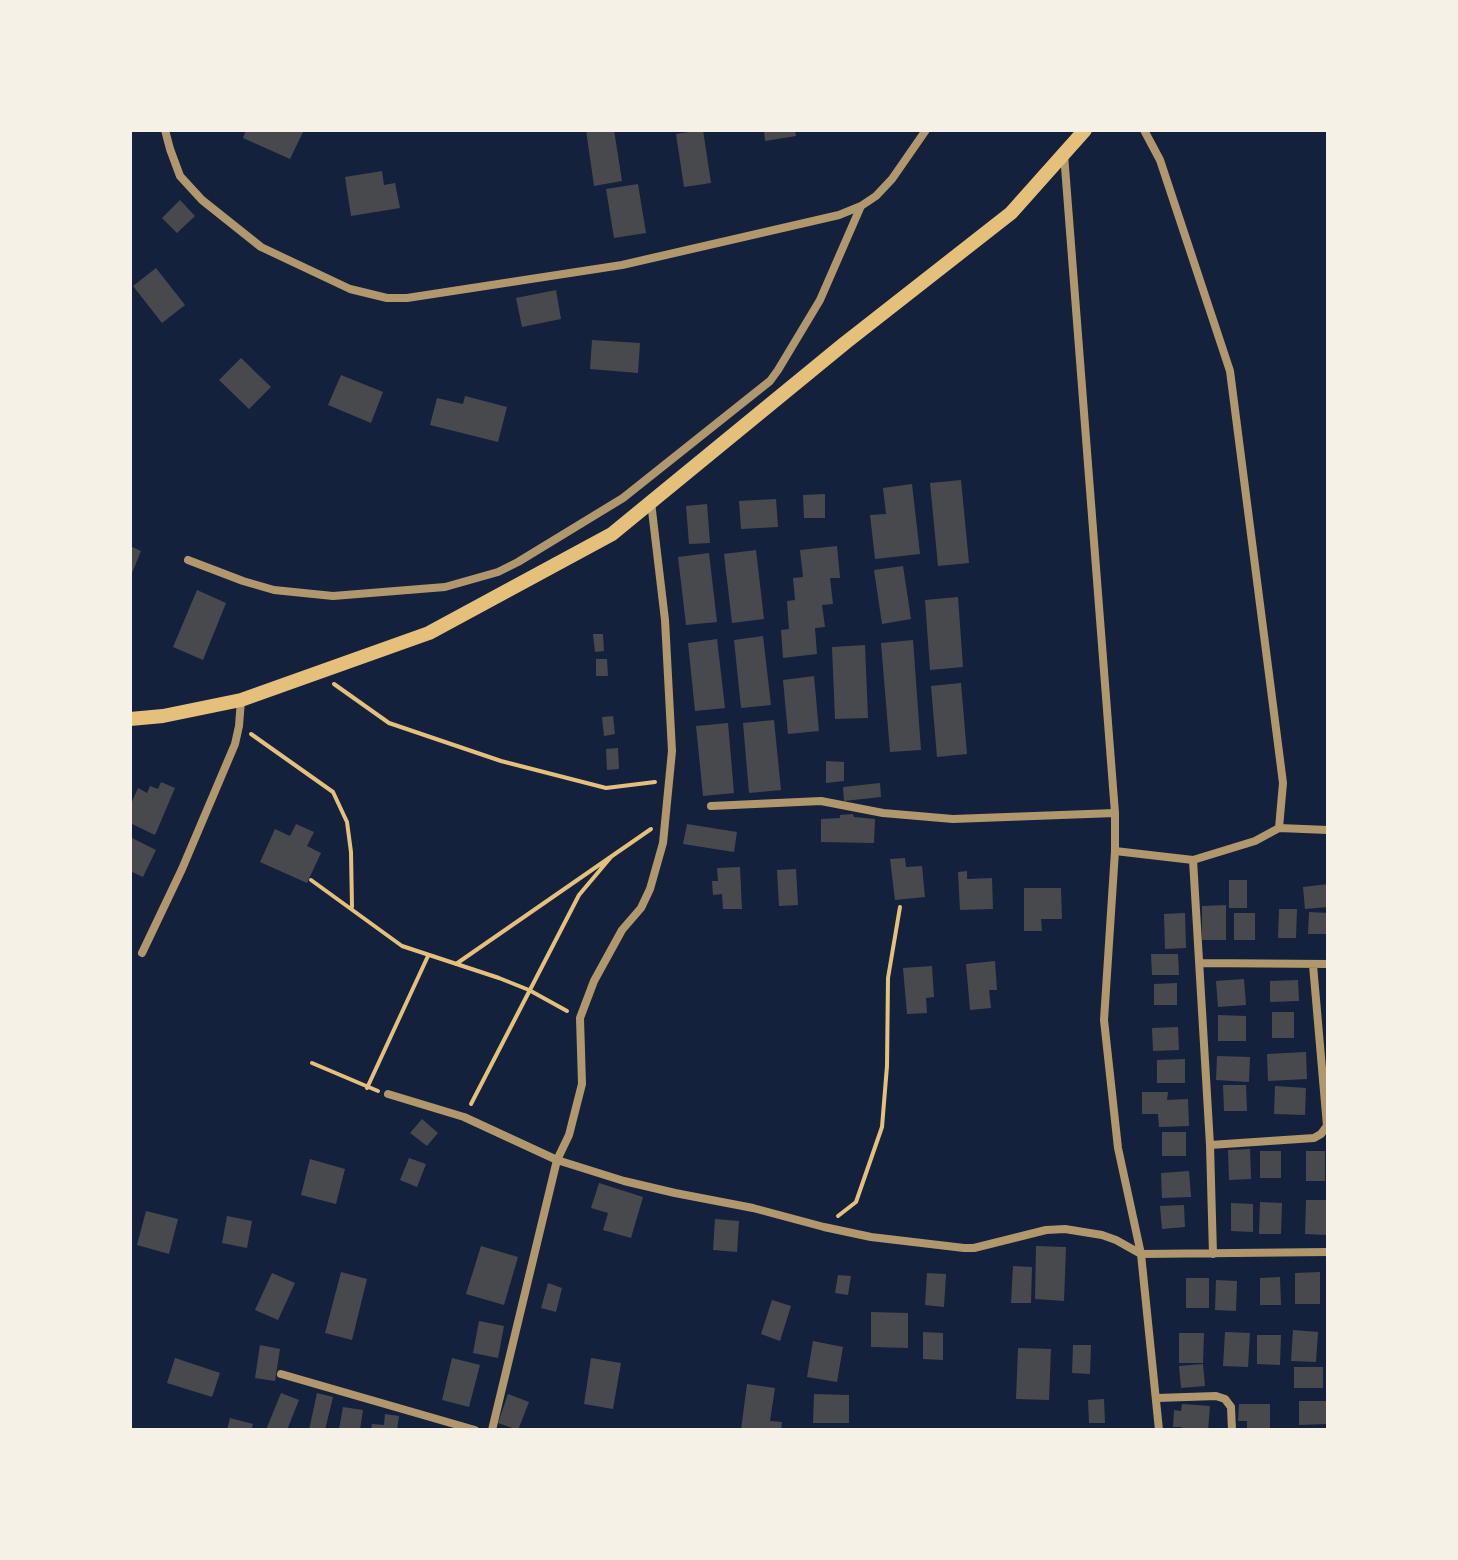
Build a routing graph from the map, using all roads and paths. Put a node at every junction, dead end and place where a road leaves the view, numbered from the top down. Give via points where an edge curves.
1 (165, 130) edge
2 (926, 130) edge
3 (1085, 130) edge
4 (1144, 130) edge
5 (1064, 153) junction
6 (861, 206) junction
7 (651, 502) junction
8 (188, 560) dead end
9 (319, 673) junction
10 (241, 700) junction
11 (130, 719) edge
12 (239, 726) junction
13 (669, 780) junction
14 (711, 806) dead end
15 (1115, 813) junction
16 (666, 818) junction
17 (1279, 828) junction
18 (1328, 830) edge
19 (1115, 851) junction
20 (611, 857) junction
21 (1193, 860) junction
22 (311, 880) dead end
23 (900, 907) dead end
24 (352, 909) junction
25 (142, 953) dead end
26 (428, 955) junction
27 (1199, 963) junction
28 (456, 964) junction
29 (1328, 964) edge
30 (1313, 965) junction
31 (529, 990) junction
32 (580, 1018) junction
33 (312, 1063) dead end
34 (367, 1088) junction
35 (388, 1094) joint
36 (464, 1117) junction
37 (1210, 1145) junction
38 (557, 1160) junction
39 (824, 1227) junction
40 (1328, 1252) edge
41 (1141, 1254) junction
42 (1213, 1254) junction
43 (281, 1374) dead end
44 (1157, 1398) junction
45 (475, 1430) edge
46 (492, 1430) edge
47 (1159, 1430) edge
48 (1232, 1430) edge

1 - 6 street via 180,176 261,247 350,289 387,298 622,265
2 - 6 street via 892,179
3 - 5 main road
4 - 17 street via 1160,160 1230,371 1283,783
5 - 7 main road via 1011,213
5 - 15 street
6 - 8 street via 820,300 770,381 623,498 518,562 445,587 333,596 274,590
7 - 9 main road via 612,534 429,633
7 - 13 street via 665,620
9 - 10 main road
9 - 13 path via 389,723 501,761 606,788
10 - 11 main road
10 - 12 street
12 - 24 path via 333,792 347,822
12 - 25 street via 220,781
13 - 16 street
14 - 15 street via 821,801 953,819
15 - 19 street
16 - 20 path
16 - 32 street via 650,889 594,981
17 - 18 street
17 - 21 street
19 - 21 street
19 - 41 street via 1104,1020 1118,1148
20 - 28 path
20 - 31 path via 579,895
21 - 27 street
22 - 24 path
23 - 39 path via 888,978 882,1127 856,1202
24 - 26 path via 402,946
26 - 28 path
26 - 34 path
27 - 30 street
27 - 37 street
28 - 31 path
29 - 30 street
30 - 37 street via 1327,1126 1314,1138
31 - 32 path
31 - 36 path
32 - 38 street via 582,1084
33 - 34 path
34 - 35 path
35 - 36 street
36 - 38 street
37 - 42 street
38 - 39 street via 624,1181
38 - 46 street
39 - 41 street via 964,1248 1065,1229 1102,1235
40 - 42 street
41 - 42 street
41 - 44 street
43 - 45 street
44 - 47 street
44 - 48 street via 1225,1399 1231,1407

